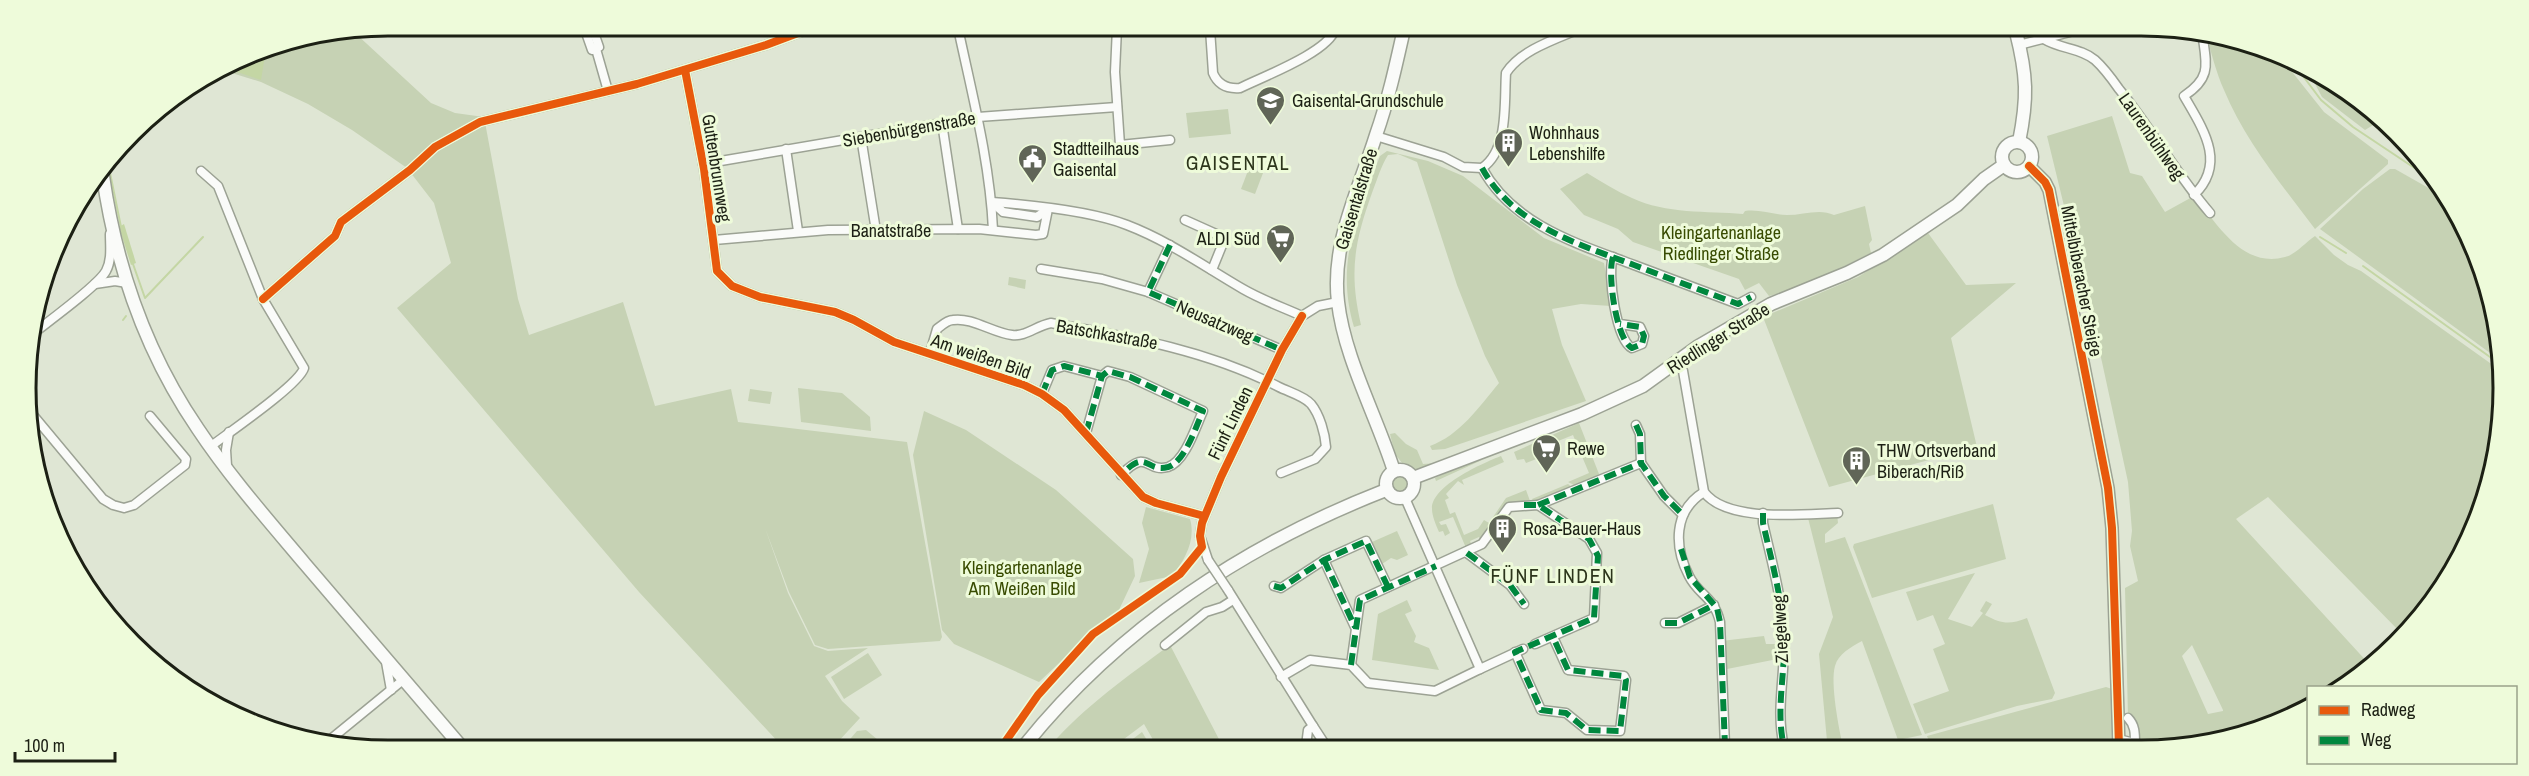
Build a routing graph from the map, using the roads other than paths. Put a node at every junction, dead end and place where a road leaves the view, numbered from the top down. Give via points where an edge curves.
1 (594, 36) edge
2 (790, 36) edge
3 (960, 36) edge
4 (1117, 36) edge
5 (1209, 36) edge
6 (1330, 36) edge
7 (1402, 36) edge
8 (1564, 36) edge
9 (2017, 36) edge
10 (2055, 36) edge
11 (2044, 39) junction
12 (2203, 42) edge
13 (2019, 45) junction
14 (685, 70) junction
15 (608, 92) junction
16 (1117, 107) junction
17 (978, 117) junction
18 (942, 123) junction
19 (1376, 136) junction
20 (861, 137) junction
21 (1170, 140) dead end
22 (2019, 142) junction
23 (786, 149) junction
24 (703, 164) junction
25 (2004, 165) junction
26 (2029, 166) junction
27 (1482, 168) junction
28 (201, 171) dead end
29 (104, 181) edge
30 (2194, 195) junction
31 (992, 201) junction
32 (1048, 208) junction
33 (2210, 213) dead end
34 (1185, 220) dead end
35 (110, 221) junction
36 (958, 230) junction
37 (993, 230) junction
38 (798, 231) junction
39 (876, 231) junction
40 (714, 240) junction
41 (1170, 245) junction
42 (1613, 257) junction
43 (1041, 268) dead end
44 (123, 270) junction
45 (1212, 270) junction
46 (105, 272) junction
47 (717, 272) joint
48 (126, 283) junction
49 (95, 284) junction
50 (1148, 292) junction
51 (1751, 297) dead end
52 (263, 299) junction
53 (1338, 302) junction
54 (1302, 316) junction
55 (1620, 324) dead end
56 (42, 327) edge
57 (1282, 350) junction
58 (930, 353) junction
59 (1677, 360) junction
60 (1102, 376) junction
61 (1267, 381) junction
62 (1042, 394) junction
63 (150, 416) dead end
64 (38, 421) edge
65 (1636, 425) dead end
66 (229, 432) junction
67 (1086, 433) junction
68 (210, 447) junction
69 (1641, 463) junction
70 (228, 470) junction
71 (1394, 471) junction
72 (1281, 473) dead end
73 (1121, 475) junction
74 (1413, 478) junction
75 (1386, 490) junction
76 (1704, 492) junction
77 (1405, 498) junction
78 (1538, 505) junction
79 (1763, 513) junction
80 (1838, 513) dead end
81 (1683, 515) junction
82 (1204, 516) junction
83 (1467, 553) junction
84 (1324, 560) junction
85 (1436, 566) junction
86 (1274, 586) dead end
87 (1388, 587) junction
88 (1233, 600) junction
89 (1360, 600) junction
90 (1524, 604) dead end
91 (1714, 605) junction
92 (1346, 606) junction
93 (1665, 623) dead end
94 (1355, 627) junction
95 (1553, 636) junction
96 (1535, 644) dead end
97 (1165, 645) dead end
98 (385, 659) junction
99 (1352, 665) junction
100 (1480, 669) junction
101 (1281, 677) junction
102 (403, 680) junction
103 (391, 690) junction
104 (2127, 718) dead end
105 (1313, 726) junction
106 (336, 736) edge
107 (456, 740) edge
108 (1029, 740) edge
109 (1307, 740) edge
110 (1322, 740) edge
111 (1725, 740) edge
112 (1783, 740) edge
113 (2119, 740) edge
114 (2135, 740) edge

1 - 15 street
2 - 14 street
3 - 17 street
4 - 16 street
5 - 6 street via 1213,73 1216,80 1232,89 1287,65 1326,43
7 - 19 main road, Gaisentalstraße
8 - 27 street via 1510,66 1496,154
9 - 13 main road
10 - 11 street
11 - 13 street
11 - 30 street, Laurenbühlweg via 2096,61 2132,105
12 - 30 street, Laurenbühlweg via 2207,70 2199,86 2184,96 2211,152 2212,166
13 - 22 main road via 2027,97
14 - 15 street
14 - 24 street, Guttenbrunnweg
15 - 52 street via 480,122 458,133 341,222 335,236
16 - 17 street, Siebenbürgenstraße
16 - 21 street via 1120,145
17 - 18 street, Siebenbürgenstraße
17 - 31 street
18 - 20 street, Siebenbürgenstraße
18 - 36 street
19 - 27 street via 1444,157 1463,167
19 - 53 main road, Gaisentalstraße via 1341,239
20 - 23 street, Siebenbürgenstraße
20 - 39 street
22 - 25 main road, Riedlinger Straße via 2004,149
22 - 26 main road via 2029,149
23 - 24 street, Siebenbürgenstraße
23 - 38 street
24 - 40 street, Guttenbrunnweg
25 - 26 main road via 2017,172
25 - 59 main road, Riedlinger Straße via 1948,211 1883,255 1771,304
26 - 113 street, Mittelbiberacher Steige via 2049,190 2108,488
27 - 42 street via 1502,193 1546,230
28 - 52 street via 218,186
29 - 35 main road
30 - 33 street
31 - 32 street
31 - 37 street
32 - 37 street, Banatstraße via 1043,234
32 - 41 street via 1111,220
34 - 45 street via 1225,238
35 - 44 main road
35 - 46 street via 110,258
36 - 37 street, Banatstraße
36 - 39 street, Banatstraße
38 - 39 street, Banatstraße
38 - 40 street, Banatstraße
40 - 47 street, Guttenbrunnweg
41 - 45 street
41 - 50 street
42 - 51 street via 1738,304
42 - 55 street via 1609,274
43 - 50 street, Neusatzweg
44 - 46 street
44 - 48 main road
45 - 54 street
46 - 49 street
47 - 58 street, Am weißen Bild via 732,286 760,297 835,312 894,342
48 - 49 street
48 - 68 main road via 162,366
49 - 56 street
50 - 57 street, Neusatzweg
52 - 66 street via 301,359 303,371 285,390
53 - 54 street via 1318,306
53 - 71 main road, Gaisentalstraße via 1343,330
54 - 57 street, Fünf Linden
57 - 61 street, Fünf Linden
58 - 61 street, Batschkastraße via 936,329 951,320 1012,335 1051,323 1150,340 1203,355
58 - 62 street, Am weißen Bild
59 - 74 main road, Riedlinger Straße via 1643,386 1582,414
59 - 76 street via 1683,371
60 - 62 street via 1064,366 1052,370
60 - 67 street
60 - 73 street via 1108,371 1130,377 1203,411 1186,449 1174,463 1160,467 1133,462
61 - 72 street, Batschkastraße via 1313,406 1326,440 1326,447 1315,459
61 - 82 street, Fünf Linden
62 - 67 street, Am weißen Bild
63 - 64 street via 186,459 185,465 134,505 123,508 103,499
65 - 69 street
66 - 68 street
66 - 70 street
67 - 73 street, Am weißen Bild
68 - 70 main road
69 - 78 street
69 - 81 street
70 - 98 main road
71 - 74 main road via 1407,472
71 - 75 main road via 1387,477
73 - 82 street, Am weißen Bild via 1156,504
74 - 77 main road via 1412,492
75 - 77 main road via 1392,496
75 - 108 main road via 1272,541 1204,582 1130,638 1080,683
76 - 79 street via 1727,508
76 - 81 street
77 - 85 street
78 - 83 street via 1509,507 1482,544
78 - 95 street via 1589,539 1598,556 1594,618
79 - 80 street
79 - 112 street, Ziegelweg via 1784,644 1779,711
81 - 91 street via 1678,541 1690,577
82 - 88 street, Fünf Linden, bridge via 1200,536 1208,560
83 - 85 street
83 - 90 street via 1510,585
84 - 86 street via 1281,588
84 - 87 street via 1366,541
84 - 92 street
85 - 87 street
85 - 100 street
87 - 89 street
88 - 97 street via 1206,612
88 - 101 street, Fünf Linden
89 - 92 street
89 - 94 street
91 - 93 street via 1678,623
91 - 111 street via 1720,622
92 - 94 street
94 - 99 street
95 - 96 street
95 - 100 street via 1568,670 1624,676 1620,731 1587,730 1566,713 1541,710 1519,651
98 - 102 main road
98 - 103 street
99 - 100 street via 1368,683 1435,691
99 - 101 street via 1310,660
101 - 105 street, Fünf Linden
102 - 103 street
102 - 107 main road
103 - 106 street
104 - 114 street
105 - 109 street
105 - 110 street, Fünf Linden

